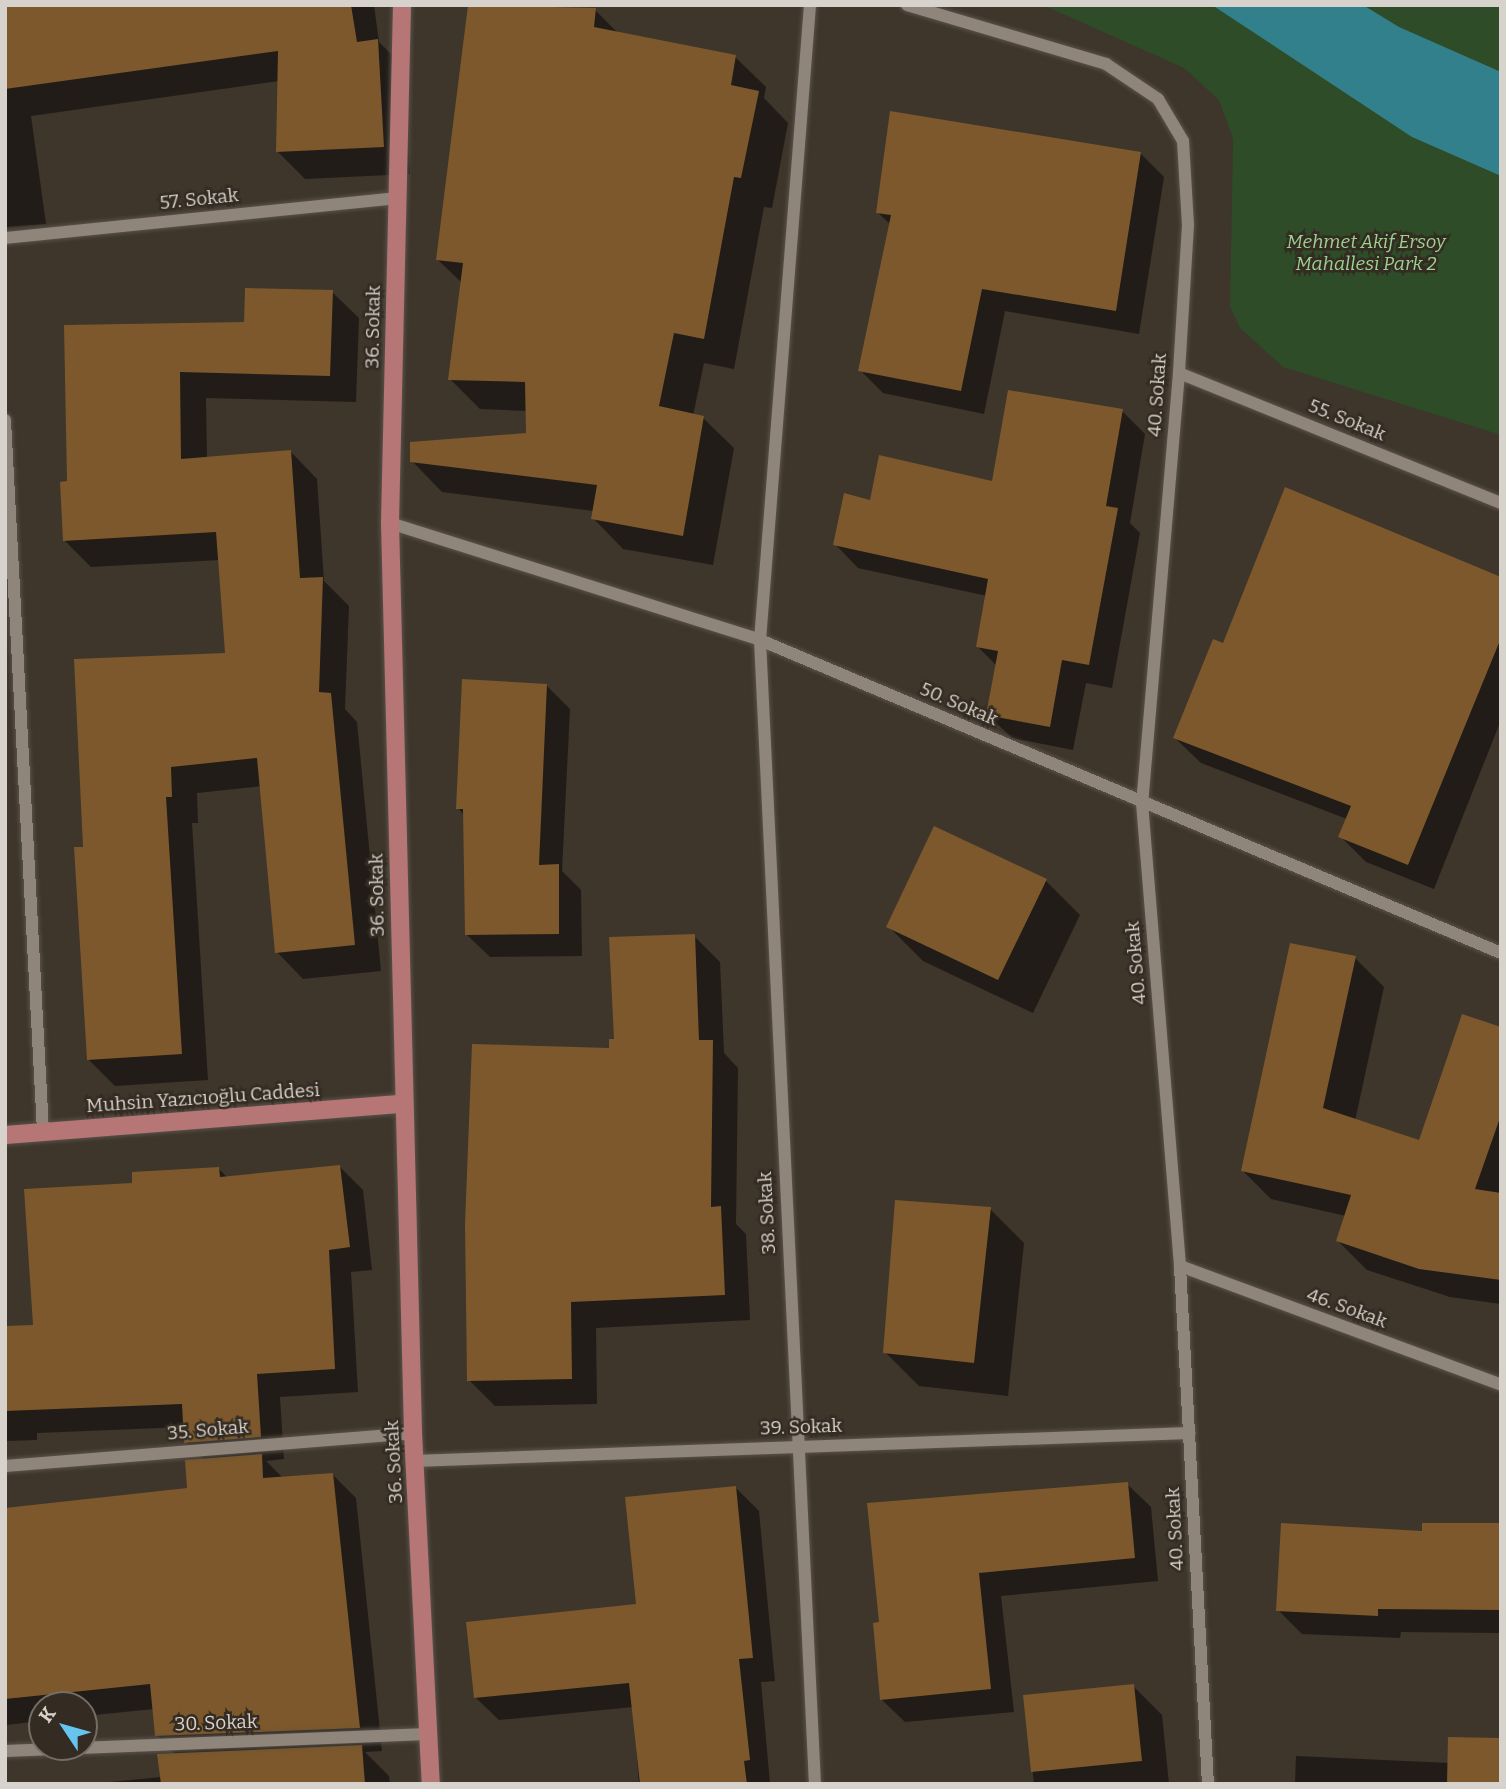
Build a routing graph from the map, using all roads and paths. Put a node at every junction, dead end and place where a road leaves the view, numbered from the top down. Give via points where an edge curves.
1 (402, 5) edge
2 (810, 5) edge
3 (907, 5) edge
4 (397, 198) junction
5 (5, 238) edge
6 (1179, 373) junction
7 (5, 420) edge
8 (1501, 503) edge
9 (390, 523) junction
10 (760, 640) junction
11 (10, 644) edge
12 (1142, 803) junction
13 (1501, 953) edge
14 (403, 1104) junction
15 (43, 1132) junction
16 (5, 1135) edge
17 (1180, 1266) junction
18 (1501, 1385) edge
19 (413, 1433) junction
20 (1189, 1433) junction
21 (797, 1446) junction
22 (414, 1461) junction
23 (5, 1466) edge
24 (428, 1734) junction
25 (5, 1751) edge
26 (431, 1784) edge
27 (815, 1784) edge
28 (1208, 1784) edge

1 - 4 main road, 36. Sokak
2 - 10 street, 38. Sokak
3 - 6 street, 40. Sokak via 1106,64 1158,99 1183,141 1188,225
4 - 5 street, 57. Sokak
4 - 9 main road, 36. Sokak
6 - 8 street, 55. Sokak
6 - 12 street, 40. Sokak
7 - 11 street
9 - 10 street, 50. Sokak
9 - 14 main road, 36. Sokak
10 - 12 street, 50. Sokak
10 - 21 street, 38. Sokak
11 - 15 street
12 - 13 street, 50. Sokak
12 - 17 street, 40. Sokak
14 - 15 main road, Muhsin Yazıcıoğlu Caddesi
14 - 19 main road, 36. Sokak
15 - 16 main road, Muhsin Yazıcıoğlu Caddesi
17 - 18 street, 46. Sokak
17 - 20 street, 40. Sokak
19 - 22 main road, 36. Sokak
19 - 23 street, 35. Sokak
20 - 21 street, 39. Sokak
20 - 28 street, 40. Sokak
21 - 22 street, 39. Sokak
21 - 27 street, 38. Sokak
22 - 24 main road, 36. Sokak
24 - 25 street, 30. Sokak
24 - 26 main road, 36. Sokak

